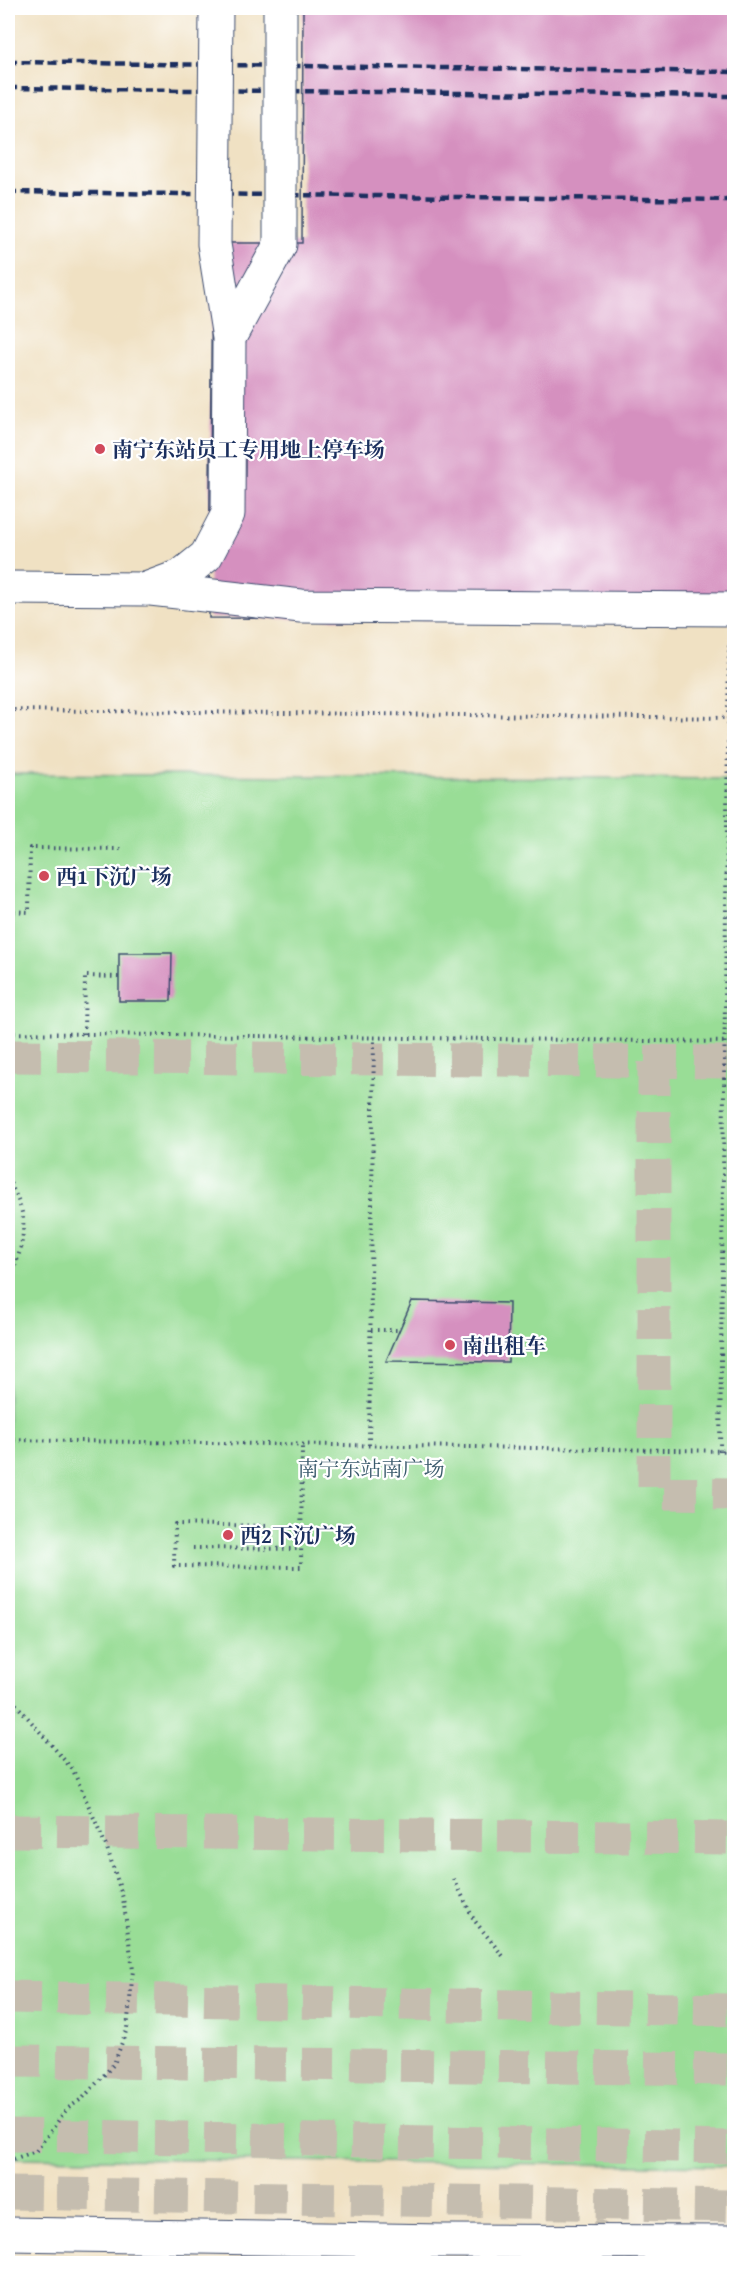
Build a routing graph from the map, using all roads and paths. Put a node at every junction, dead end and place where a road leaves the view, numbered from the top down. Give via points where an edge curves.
1 (216, 8) edge
2 (280, 8) edge
3 (229, 338) junction
4 (8, 588) edge
5 (146, 589) junction
6 (732, 621) edge
7 (8, 710) edge
8 (728, 718) junction
9 (735, 718) edge
10 (121, 849) dead end
11 (8, 911) edge
12 (119, 977) dead end
13 (8, 1034) edge
14 (84, 1034) junction
15 (374, 1037) junction
16 (724, 1042) junction
17 (735, 1042) edge
18 (8, 1178) edge
19 (8, 1282) edge
20 (371, 1330) junction
21 (399, 1330) dead end
22 (8, 1440) edge
23 (302, 1444) junction
24 (369, 1445) junction
25 (720, 1450) junction
26 (735, 1451) edge
27 (266, 1526) dead end
28 (193, 1548) dead end
29 (301, 1549) junction
30 (8, 1695) edge
31 (454, 1879) dead end
32 (503, 1956) dead end
33 (8, 2161) edge
34 (8, 2234) edge
35 (735, 2242) edge
36 (638, 2253) edge

1 - 3 street, bridge via 214,244
2 - 3 street, bridge via 280,245
3 - 5 street, bridge via 228,514 206,556 181,576
4 - 5 street
5 - 6 street, bridge via 301,606
6 - 8 path
7 - 8 path
8 - 9 path
8 - 16 path
10 - 11 path via 30,848 29,912
12 - 14 path via 85,976
13 - 14 path
14 - 15 path
15 - 16 path
15 - 20 path
16 - 17 path
16 - 25 path
18 - 19 path via 22,1211 22,1243
20 - 21 path
20 - 24 path
22 - 23 path
23 - 24 path
23 - 29 path
24 - 25 path
25 - 26 path
27 - 29 path via 175,1524 174,1566 301,1567
28 - 29 path
30 - 33 path, bridge via 73,1770 107,1848 123,1898 133,1971 127,2029 114,2064 83,2098 67,2109 36,2151
31 - 32 path via 474,1920
34 - 36 street via 443,2241
35 - 36 street

